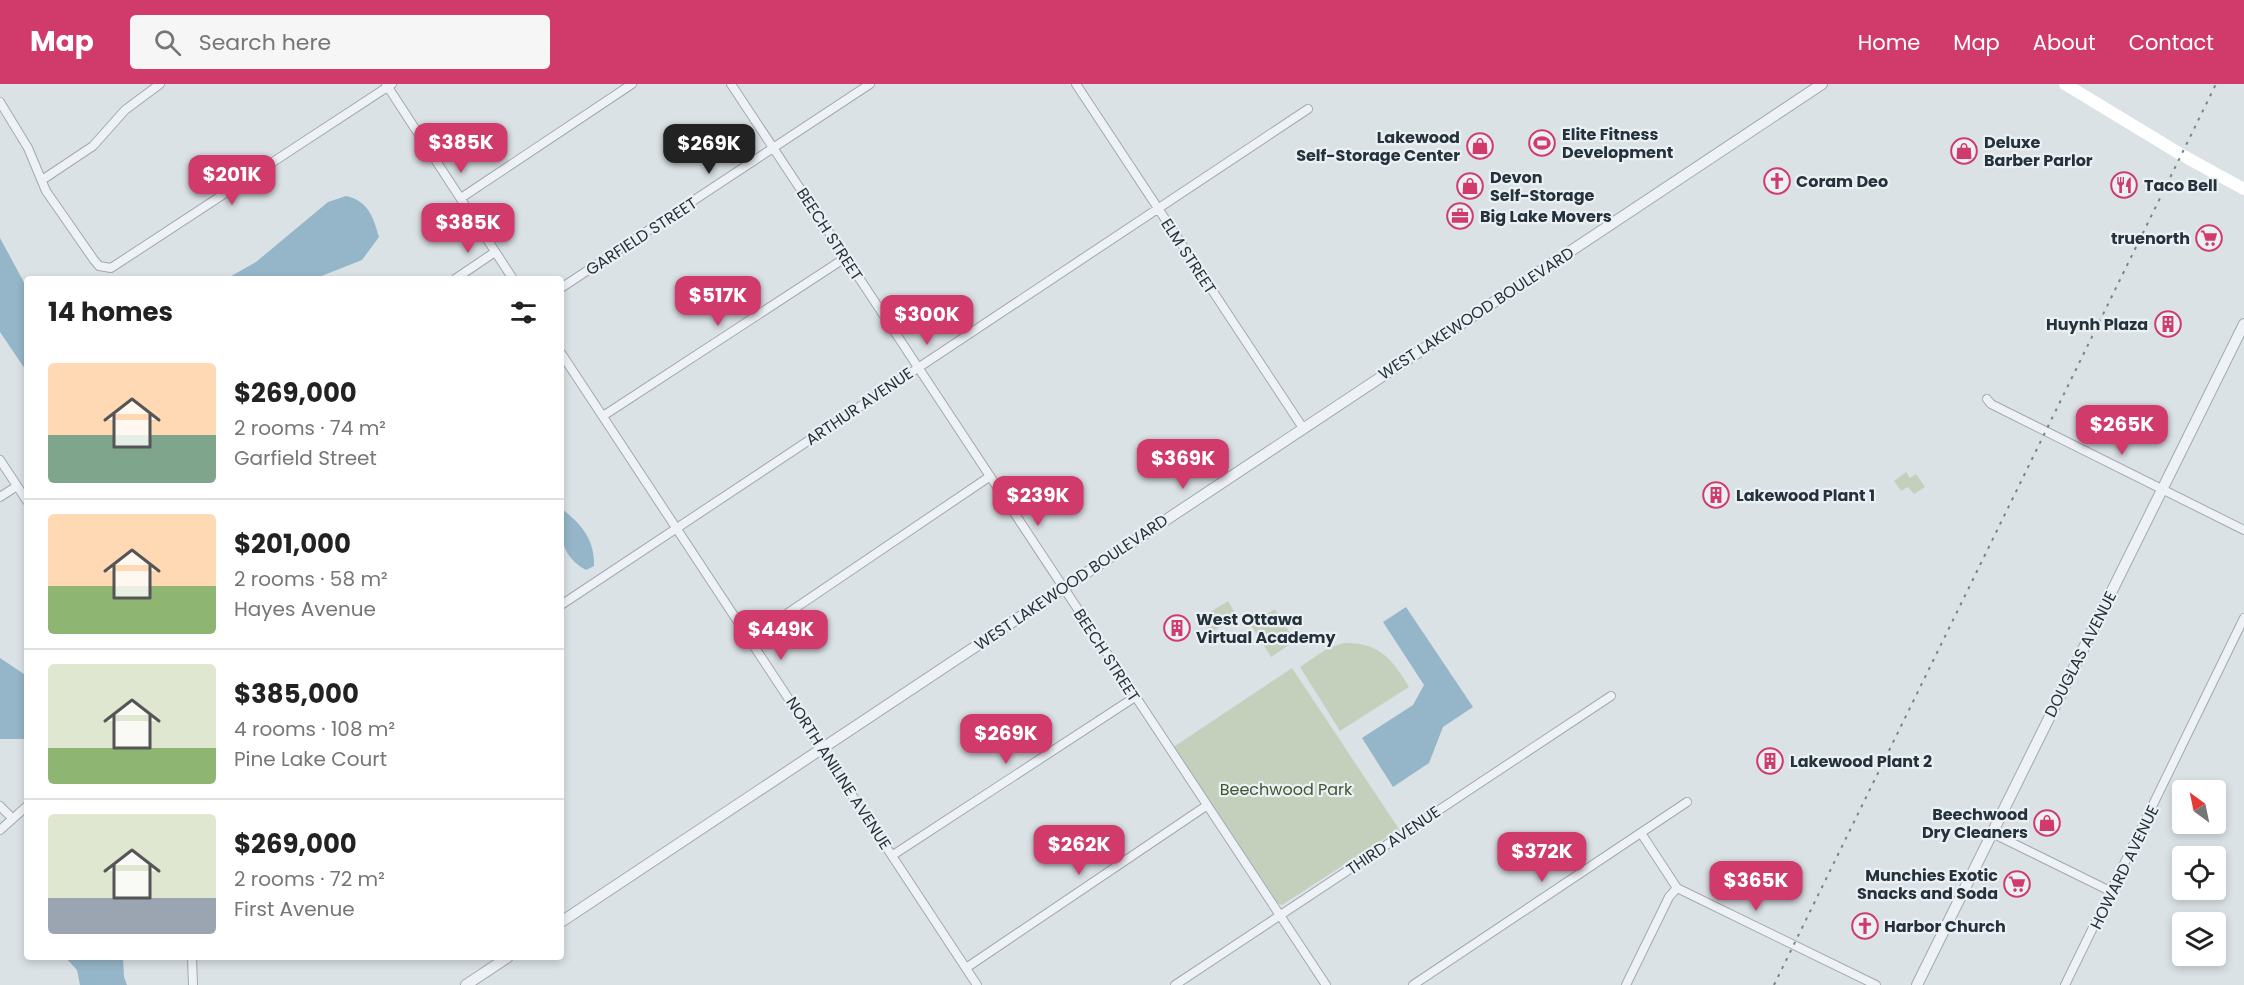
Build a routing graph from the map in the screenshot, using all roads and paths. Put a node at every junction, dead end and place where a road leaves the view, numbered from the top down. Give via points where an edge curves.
1 (160, 84) edge
2 (632, 84) edge
3 (731, 84) edge
4 (870, 84) edge
5 (1076, 84) edge
6 (1822, 84) edge
7 (2065, 84) edge
8 (389, 85) edge
9 (1809, 88) edge
10 (0, 102) edge
11 (1308, 108) dead end
12 (774, 147) junction
13 (42, 180) junction
14 (2244, 189) edge
15 (461, 198) junction
16 (1157, 208) junction
17 (495, 252) junction
18 (845, 258) junction
19 (459, 276) edge
20 (511, 276) edge
21 (564, 286) edge
22 (2244, 324) edge
23 (564, 357) edge
24 (918, 367) junction
25 (1987, 399) dead end
26 (603, 416) junction
27 (1303, 428) junction
28 (0, 460) edge
29 (989, 477) junction
30 (17, 486) junction
31 (2162, 490) junction
32 (24, 496) edge
33 (0, 497) edge
34 (678, 526) junction
35 (2244, 530) edge
36 (1062, 587) junction
37 (564, 603) edge
38 (2244, 618) edge
39 (751, 638) junction
40 (1611, 696) dead end
41 (1135, 697) junction
42 (823, 748) junction
43 (1687, 802) dead end
44 (0, 806) edge
45 (1206, 806) junction
46 (24, 808) edge
47 (12, 818) junction
48 (0, 830) edge
49 (1641, 833) junction
50 (1992, 833) junction
51 (893, 855) junction
52 (1677, 888) junction
53 (2112, 891) junction
54 (1278, 917) junction
55 (564, 920) edge
56 (192, 960) edge
57 (504, 960) edge
58 (966, 968) junction
59 (193, 985) edge
60 (466, 985) edge
61 (977, 985) edge
62 (1175, 985) edge
63 (1326, 985) edge
64 (1413, 985) edge
65 (1626, 985) edge
66 (1876, 985) edge
67 (1917, 985) edge
68 (2065, 985) edge

1 - 13 street via 126,110 93,146
2 - 15 street
3 - 12 street, BEECH STREET
4 - 12 street, GARFIELD STREET
5 - 16 street, ELM STREET
6 - 9 street, WEST LAKEWOOD BOULEVARD
7 - 14 main road
8 - 13 street via 111,268 99,266
8 - 15 street
9 - 27 street, WEST LAKEWOOD BOULEVARD
10 - 13 street
11 - 16 street, ARTHUR AVENUE
12 - 18 street, BEECH STREET
12 - 21 street, GARFIELD STREET
15 - 17 street
16 - 24 street, ARTHUR AVENUE
16 - 27 street, ELM STREET
17 - 19 street
17 - 20 street
18 - 24 street, BEECH STREET
18 - 26 street
22 - 31 street, DOUGLAS AVENUE
23 - 26 street, NORTH ANILINE AVENUE
24 - 29 street, BEECH STREET
24 - 34 street, ARTHUR AVENUE
25 - 31 street
26 - 34 street, NORTH ANILINE AVENUE
27 - 36 street, WEST LAKEWOOD BOULEVARD
28 - 30 street
29 - 36 street, BEECH STREET
29 - 39 street
30 - 32 street
30 - 33 street
31 - 35 street
31 - 50 street, DOUGLAS AVENUE
34 - 37 street, ARTHUR AVENUE
34 - 39 street, NORTH ANILINE AVENUE
36 - 41 street, BEECH STREET
36 - 42 street, WEST LAKEWOOD BOULEVARD
38 - 53 street, HOWARD AVENUE
39 - 42 street, NORTH ANILINE AVENUE
40 - 54 street, THIRD AVENUE
41 - 45 street, BEECH STREET
41 - 51 street
42 - 51 street, NORTH ANILINE AVENUE
42 - 55 street, WEST LAKEWOOD BOULEVARD
43 - 49 street
44 - 47 street
45 - 54 street, BEECH STREET
45 - 58 street
46 - 47 street
47 - 48 street
49 - 52 street
49 - 64 street
50 - 53 street
50 - 67 street, DOUGLAS AVENUE
51 - 58 street, NORTH ANILINE AVENUE
52 - 65 street
52 - 66 street
53 - 68 street, HOWARD AVENUE
54 - 62 street, THIRD AVENUE
54 - 63 street, BEECH STREET
56 - 59 street
57 - 60 street
58 - 61 street, NORTH ANILINE AVENUE

